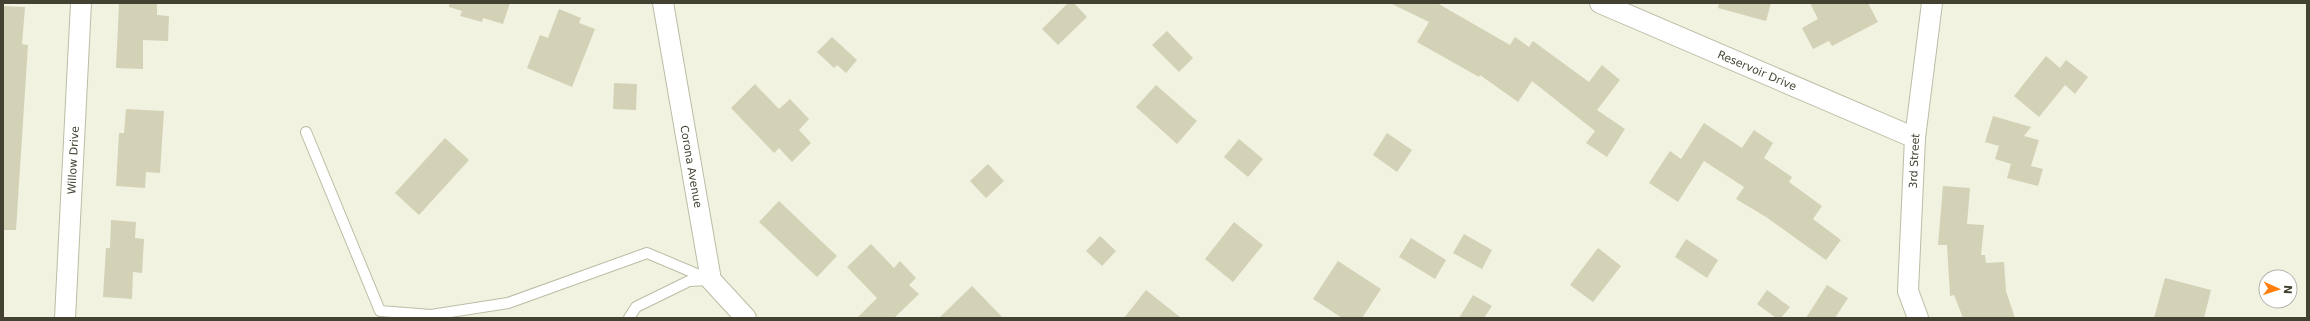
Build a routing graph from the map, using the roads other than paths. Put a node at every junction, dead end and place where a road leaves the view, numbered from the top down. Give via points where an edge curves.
1 (82, 3) edge
2 (663, 3) edge
3 (1600, 3) edge
4 (1932, 3) edge
5 (306, 132) dead end
6 (1916, 138) junction
7 (711, 280) junction
8 (65, 318) edge
9 (629, 318) edge
10 (746, 318) edge
11 (1918, 318) edge

1 - 8 street, Willow Drive
2 - 7 street, Corona Avenue
3 - 6 street, Reservoir Drive
4 - 6 street, 3rd Street
5 - 7 lane via 380,311 431,315 508,303 647,253
6 - 11 street, 3rd Street via 1908,291
7 - 9 lane via 690,281 636,307
7 - 10 street

